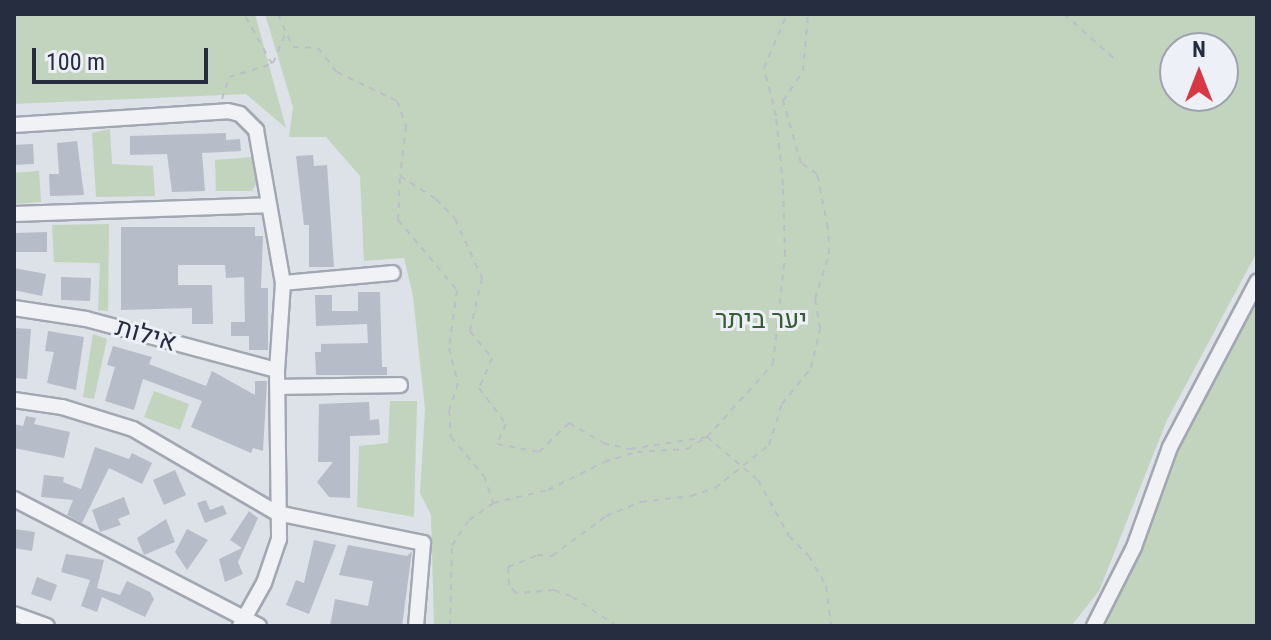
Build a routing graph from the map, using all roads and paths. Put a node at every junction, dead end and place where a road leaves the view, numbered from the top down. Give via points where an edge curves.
1 (244, 14) edge
2 (278, 14) edge
3 (787, 14) edge
4 (808, 14) edge
5 (1064, 14) edge
6 (286, 31) junction
7 (1117, 61) dead end
8 (272, 64) junction
9 (228, 111) junction
10 (14, 125) edge
11 (400, 176) junction
12 (268, 205) junction
13 (14, 214) edge
14 (393, 273) dead end
15 (1257, 282) edge
16 (283, 283) junction
17 (14, 308) edge
18 (277, 370) junction
19 (400, 385) dead end
20 (278, 387) junction
21 (14, 400) edge
22 (707, 437) junction
23 (742, 464) junction
24 (14, 499) edge
25 (493, 503) junction
26 (277, 513) junction
27 (14, 614) edge
28 (243, 621) edge
29 (47, 626) edge
30 (259, 626) edge
31 (416, 626) edge
32 (450, 626) edge
33 (617, 626) edge
34 (831, 626) edge
35 (1094, 626) edge

1 - 8 path
2 - 6 path
3 - 22 path via 764,68 776,116 783,185 785,255 775,353 765,376
4 - 23 path via 803,71 783,101 801,163 817,174 828,228 829,254 815,299 820,329 811,368 782,404 769,445
5 - 7 path
6 - 8 path
6 - 11 path via 293,47 318,48 337,72 397,101 406,126
8 - 9 path via 229,77 220,96
9 - 10 street
9 - 12 street via 240,114 256,130
11 - 22 path via 436,199 455,219 482,278 470,331 492,358 479,388 506,424 497,444 539,452 569,423 593,438 630,449
11 - 25 path via 398,220 457,290 449,348 458,383 449,410 451,437 484,476
12 - 13 street
12 - 16 street
14 - 16 street
15 - 35 street via 1170,447 1134,547
16 - 18 street
17 - 18 street, אילות via 86,319
18 - 20 street
19 - 20 street
20 - 26 street
21 - 26 street via 62,407 133,429
22 - 23 path
22 - 25 path via 687,449 626,456 548,490
23 - 33 path via 715,488 641,502 606,516 552,556 537,555 508,567 509,585 516,593 554,590
23 - 34 path via 758,480 789,536 826,586
24 - 28 street
25 - 32 path via 469,520 452,546
26 - 28 street via 279,539
26 - 31 street via 423,543
27 - 29 street
28 - 30 street

